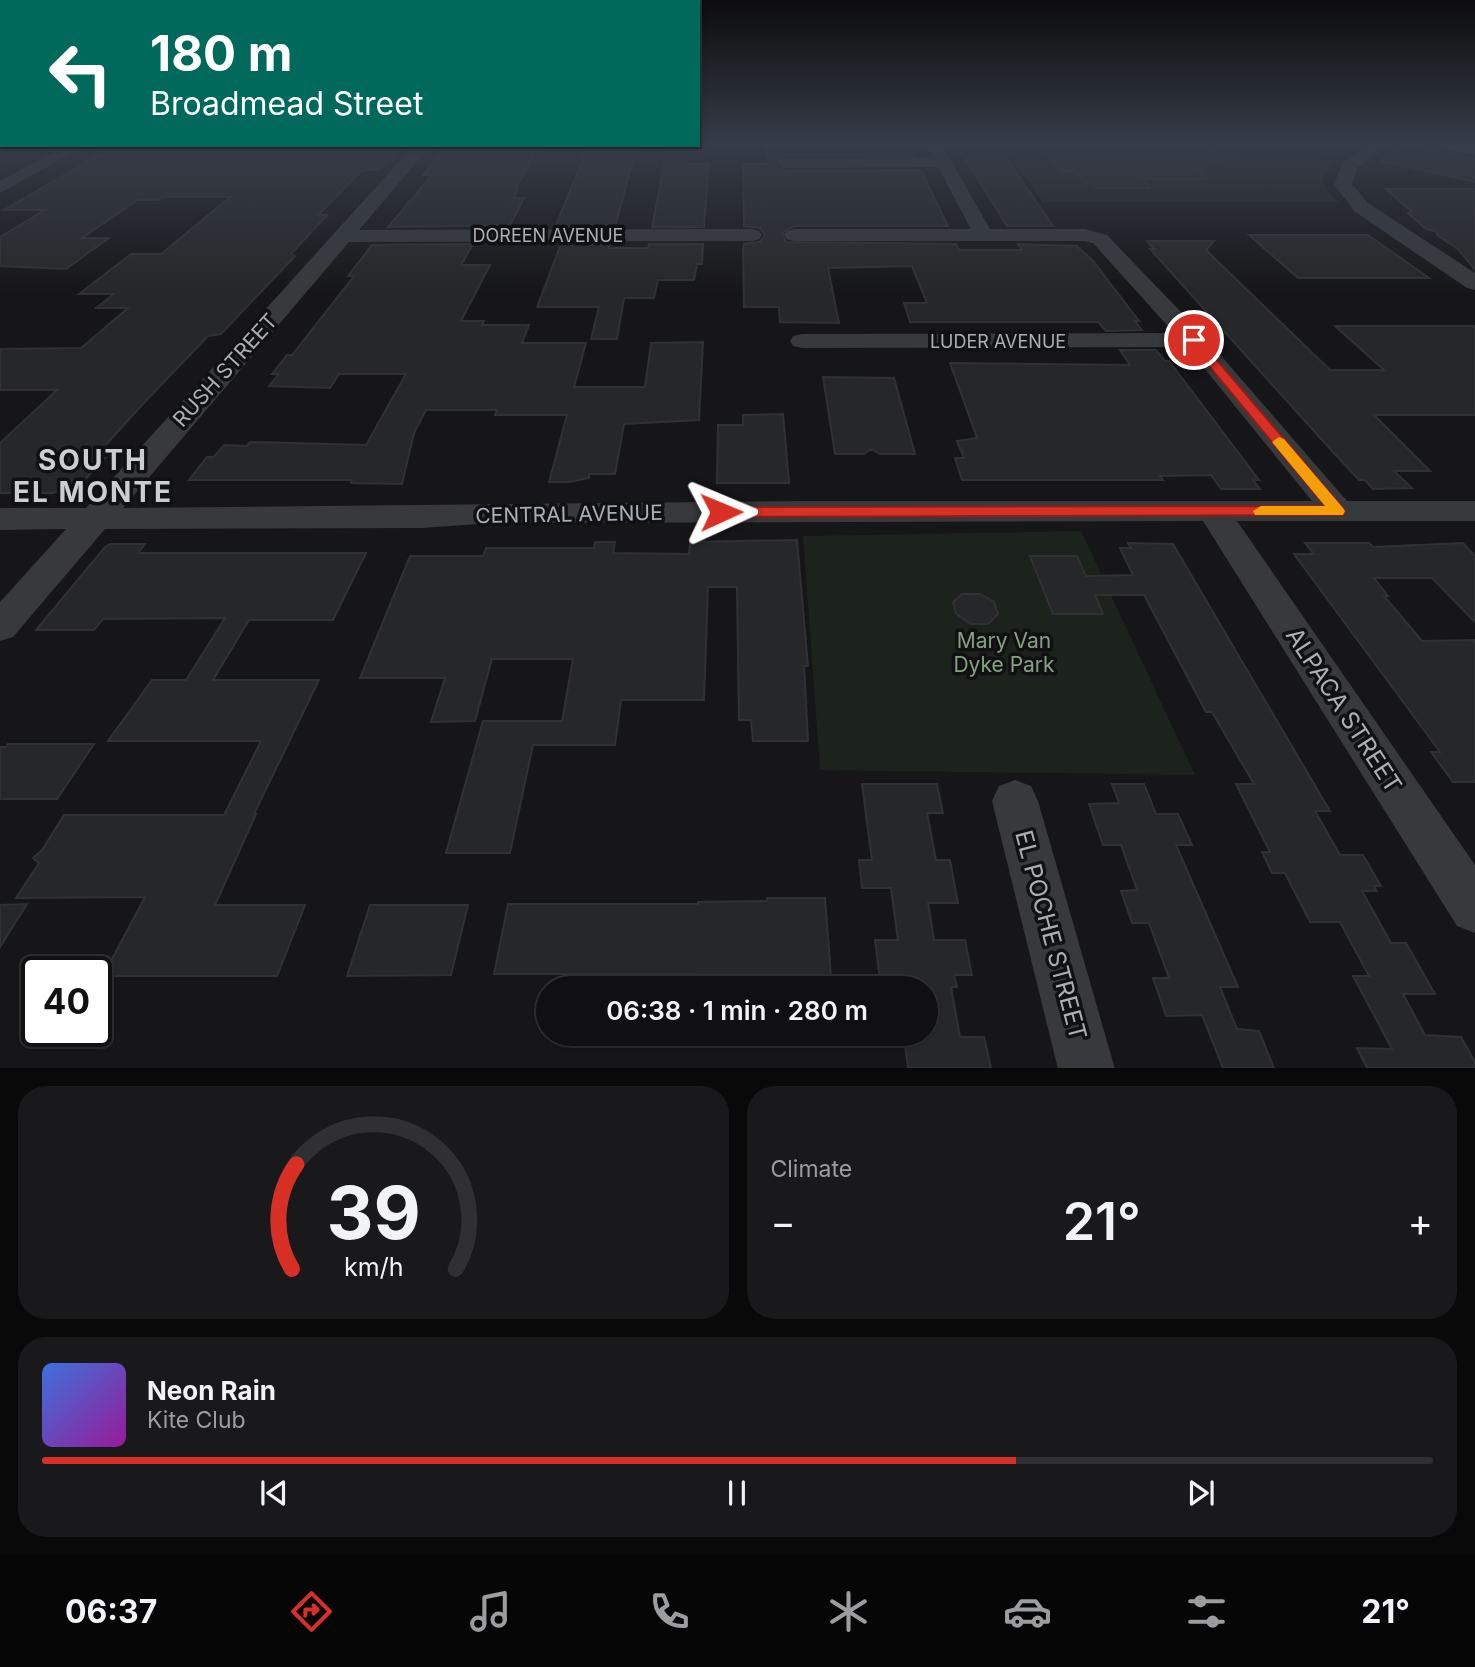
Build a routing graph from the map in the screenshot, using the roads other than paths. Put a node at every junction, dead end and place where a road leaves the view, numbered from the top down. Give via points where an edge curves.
1 (380, 193) edge
2 (961, 193) edge
3 (1350, 193) edge
4 (794, 234) dead end
5 (752, 235) dead end
6 (984, 235) junction
7 (343, 236) junction
8 (1475, 283) edge
9 (1194, 340) junction
10 (802, 341) dead end
11 (1213, 511) junction
12 (1338, 511) junction
13 (1475, 511) edge
14 (0, 519) edge
15 (92, 519) junction
16 (0, 627) edge
17 (1015, 801) dead end
18 (1475, 908) edge
19 (1087, 1068) edge

1 - 7 street, RUSH STREET
2 - 6 street
3 - 8 street via 1361,206
4 - 6 street
5 - 7 street, DOREEN AVENUE
6 - 9 street via 1100,239
7 - 15 street, RUSH STREET
9 - 10 street, LUDER AVENUE
9 - 12 street
11 - 12 street, CENTRAL AVENUE
11 - 15 street, CENTRAL AVENUE
11 - 18 street, ALPACA STREET
12 - 13 street, CENTRAL AVENUE
14 - 15 street, CENTRAL AVENUE
15 - 16 street, RUSH STREET
17 - 19 street, EL POCHE STREET

